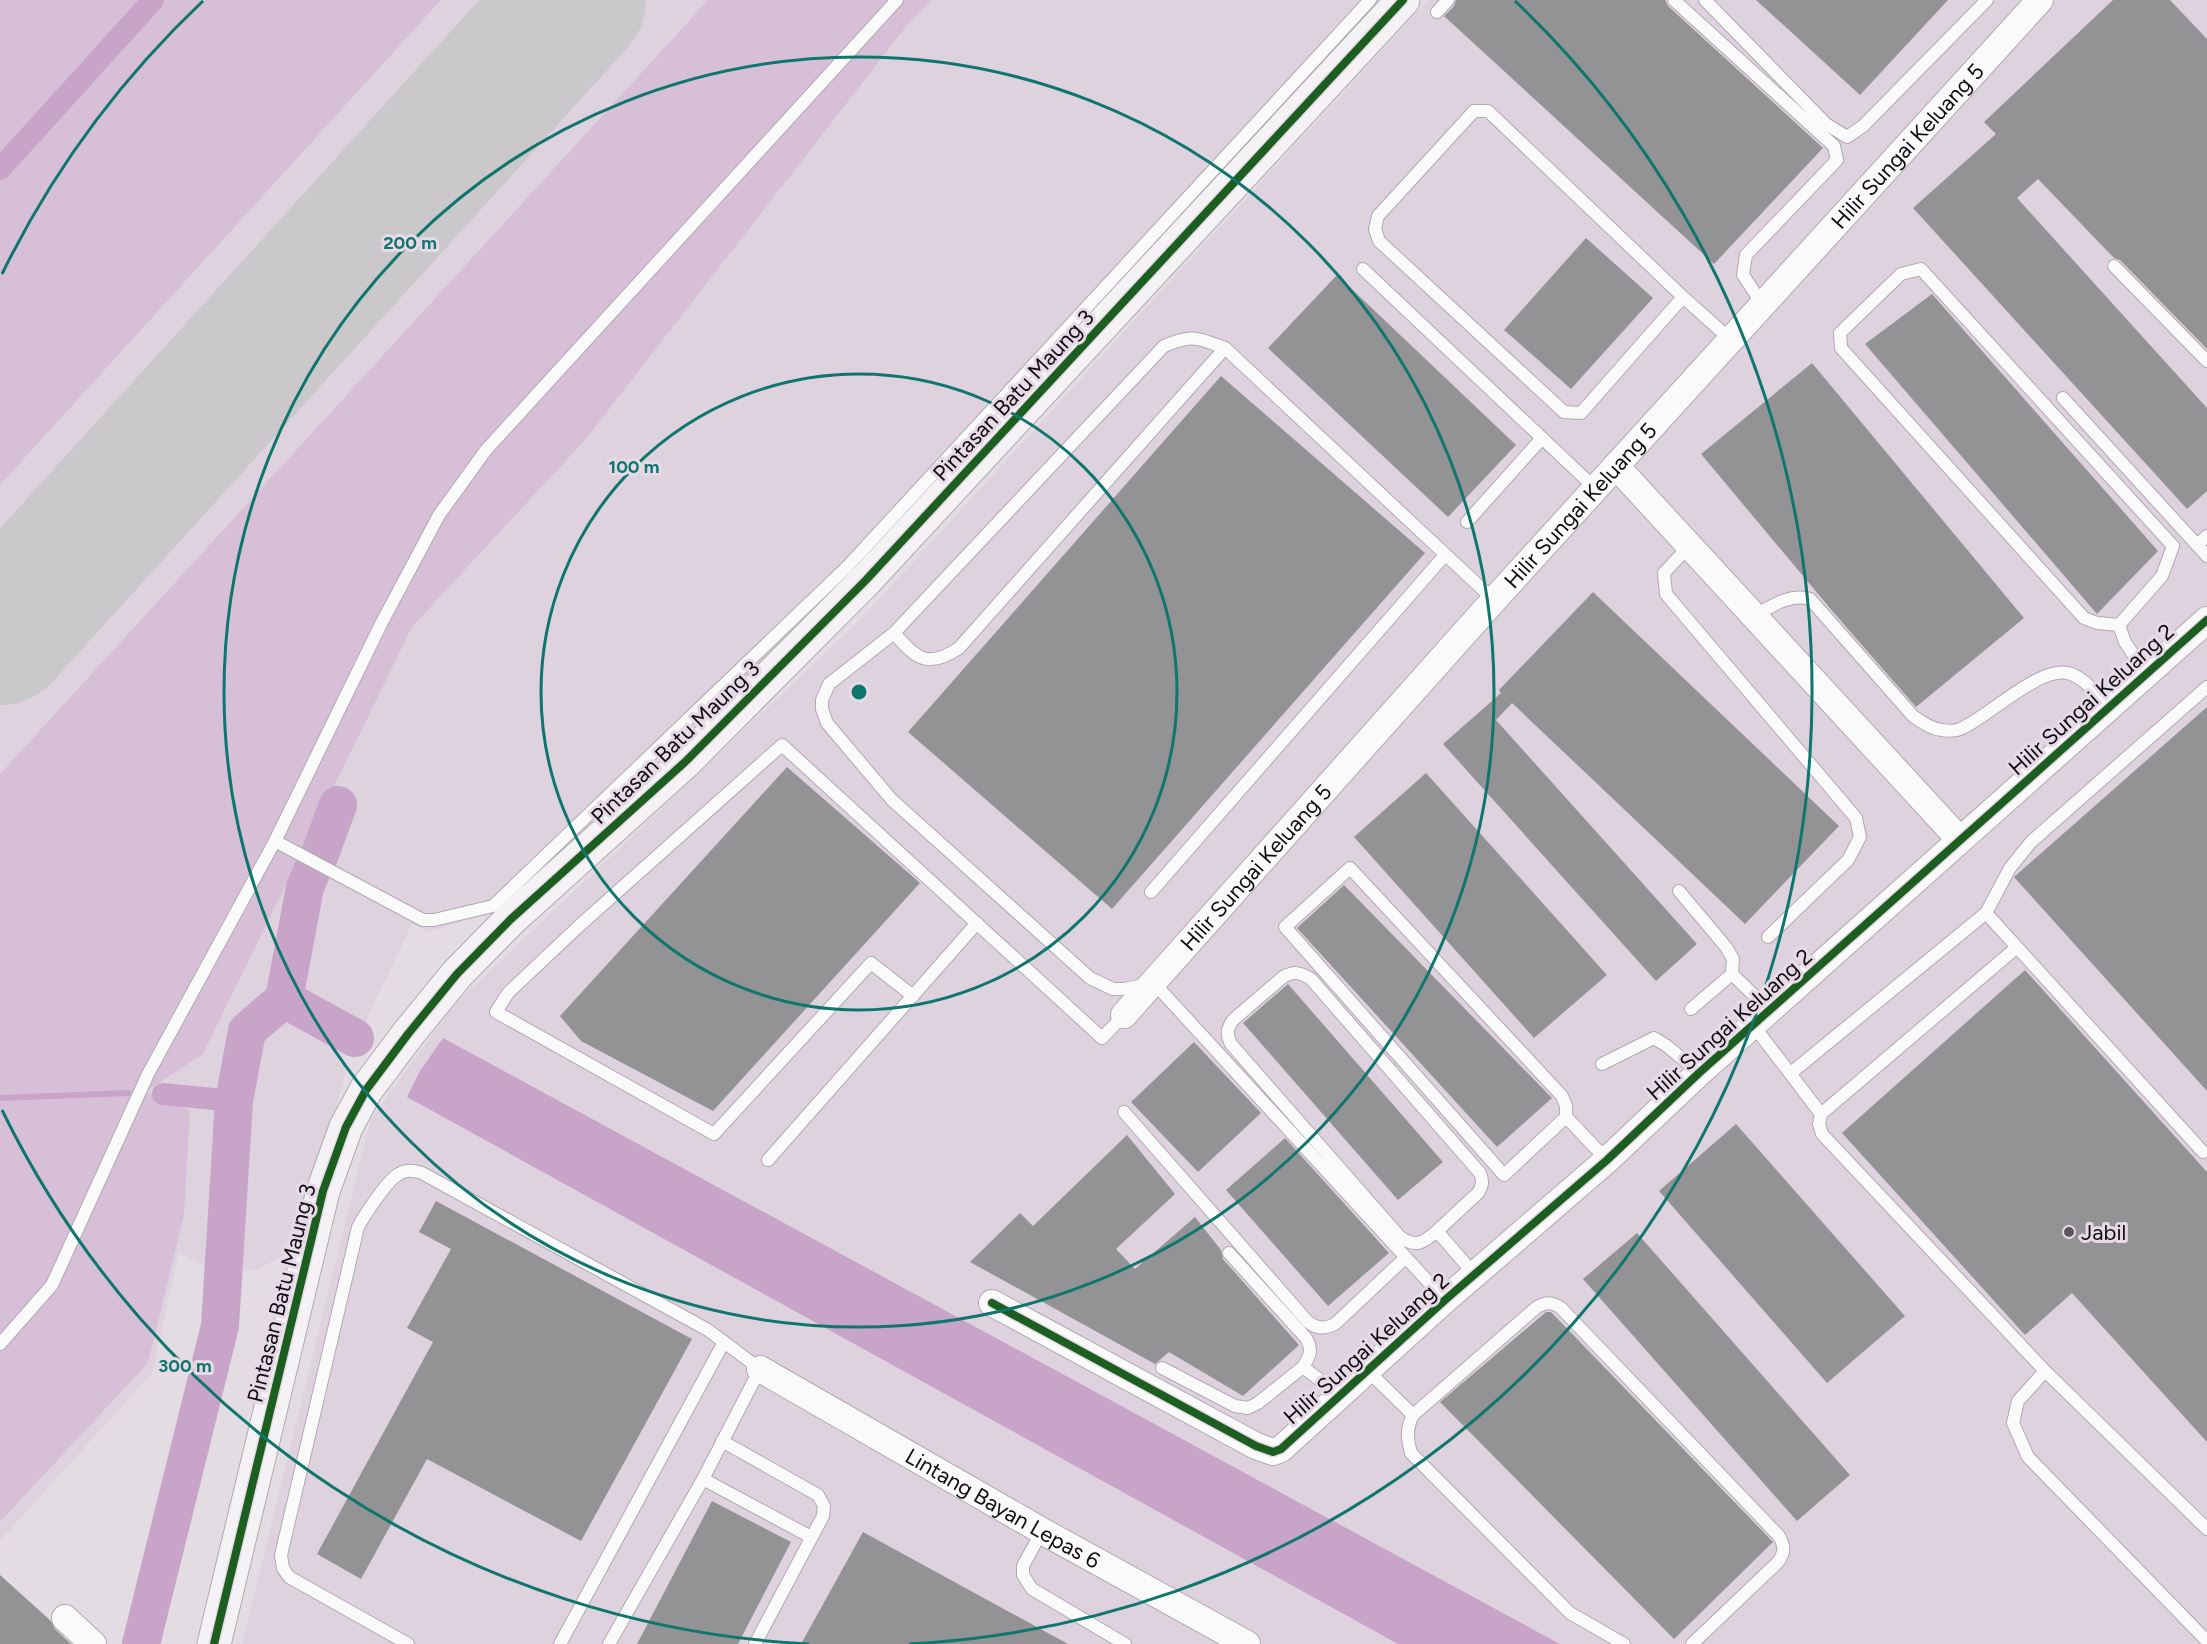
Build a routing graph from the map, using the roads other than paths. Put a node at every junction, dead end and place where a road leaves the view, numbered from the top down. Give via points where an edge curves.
1 (897, 0) edge
2 (1370, 0) edge
3 (1403, 0) edge
4 (1448, 0) edge
5 (1674, 0) edge
6 (1706, 0) edge
7 (1987, 0) edge
8 (2040, 0) edge
9 (1437, 12) dead end
10 (2114, 266) dead end
11 (1363, 269) dead end
12 (1683, 297) junction
13 (1762, 305) junction
14 (1731, 340) junction
15 (1225, 348) junction
16 (2207, 361) edge
17 (2063, 398) dead end
18 (1542, 438) junction
19 (1616, 466) junction
20 (1596, 489) junction
21 (1467, 522) dead end
22 (2207, 536) edge
23 (1690, 545) junction
24 (2197, 545) junction
25 (1445, 555) junction
26 (2207, 556) edge
27 (1494, 600) junction
28 (1754, 616) junction
29 (2207, 620) edge
30 (2119, 625) junction
31 (894, 633) junction
32 (2146, 674) junction
33 (2207, 687) edge
34 (2108, 708) junction
35 (1960, 840) junction
36 (274, 842) junction
37 (1679, 891) dead end
38 (1151, 892) dead end
39 (1986, 913) junction
40 (977, 923) junction
41 (1768, 937) dead end
42 (2016, 948) junction
43 (1732, 974) junction
44 (1154, 983) junction
45 (913, 996) junction
46 (1691, 1009) dead end
47 (1124, 1015) joint
48 (1761, 1018) junction
49 (1602, 1064) dead end
50 (1699, 1073) junction
51 (1791, 1073) junction
52 (1124, 1112) dead end
53 (1821, 1114) junction
54 (1566, 1117) junction
55 (2203, 1152) dead end
56 (768, 1160) dead end
57 (1607, 1160) junction
58 (1437, 1231) junction
59 (1229, 1253) dead end
60 (1405, 1258) junction
61 (1474, 1275) junction
62 (1445, 1300) junction
63 (992, 1303) dead end
64 (724, 1342) junction
65 (0, 1344) edge
66 (1303, 1366) junction
67 (1162, 1368) dead end
68 (760, 1369) junction
69 (1367, 1370) junction
70 (2045, 1371) junction
71 (1339, 1395) junction
72 (1413, 1415) junction
73 (722, 1441) junction
74 (703, 1479) junction
75 (2207, 1529) edge
76 (1042, 1531) junction
77 (811, 1537) junction
78 (65, 1618) dead end
79 (2207, 1641) edge
80 (93, 1644) edge
81 (214, 1644) edge
82 (408, 1644) edge
83 (560, 1644) edge
84 (609, 1644) edge
85 (754, 1644) edge
86 (1125, 1644) edge
87 (1247, 1644) edge
88 (1624, 1644) edge
89 (1692, 1644) edge

1 - 36 lane via 486,450 439,515
2 - 36 lane via 847,567 494,906 423,920
3 - 81 street, Pintasan Batu Maung 3 via 866,580 685,762 511,919 457,974 373,1081 346,1127 323,1191
4 - 9 lane
5 - 13 lane via 1834,146 1837,160 1746,255 1743,275
6 - 7 lane via 1826,124 1847,137 1863,126
8 - 13 street, Hilir Sungai Keluang 5
10 - 16 lane
11 - 18 lane
12 - 12 lane via 1581,413 1564,412 1379,241 1375,229 1378,216 1474,111 1488,111
12 - 14 lane
13 - 14 street, Hilir Sungai Keluang 5
14 - 19 street, Hilir Sungai Keluang 5
15 - 25 lane
15 - 31 lane via 1199,338 1184,338 1164,346
15 - 31 lane via 959,648 945,657 925,660 909,651
17 - 24 lane
18 - 20 lane
18 - 21 lane
19 - 20 street, Hilir Sungai Keluang 5
19 - 23 street
20 - 27 street, Hilir Sungai Keluang 5
22 - 24 lane
23 - 28 street
23 - 41 lane via 1664,573 1666,594 1856,818 1860,837 1848,860
24 - 26 lane
25 - 27 lane
25 - 38 lane
27 - 44 street, Hilir Sungai Keluang 5
28 - 34 lane via 1798,596 1810,600 1913,716 1941,730 1959,729 2044,676 2060,672 2086,682
28 - 35 street
29 - 32 street, Hilir Sungai Keluang 2
30 - 30 lane via 2084,618 1841,348 1840,333 1901,274 1921,269 2173,546 2162,576
30 - 32 lane
31 - 44 lane via 829,684 822,700 827,723 892,800 1090,978 1113,989
32 - 34 street, Hilir Sungai Keluang 2
33 - 39 lane via 2031,842 2010,868
34 - 35 street, Hilir Sungai Keluang 2
35 - 48 street, Hilir Sungai Keluang 2
36 - 65 lane via 148,1074 52,1285
37 - 43 lane via 1726,947 1733,959
39 - 42 lane
39 - 51 lane
40 - 45 lane
40 - 45 lane via 782,745 571,933 508,993 496,1012 714,1134 871,963
40 - 47 lane via 1102,1038
42 - 53 lane
42 - 55 lane
43 - 46 lane
43 - 48 lane
44 - 47 street, Hilir Sungai Keluang 5
44 - 60 lane
45 - 56 lane
48 - 50 street, Hilir Sungai Keluang 2
48 - 51 lane
49 - 50 lane via 1654,1038
50 - 57 street, Hilir Sungai Keluang 2
51 - 53 lane
52 - 60 lane via 1316,1328 1335,1324
53 - 70 lane via 1822,1134
54 - 54 lane via 1504,1175 1285,927 1350,868 1562,1096
54 - 57 lane
57 - 61 street, Hilir Sungai Keluang 2
58 - 58 lane via 1478,1193 1483,1179 1480,1173 1311,979 1292,972 1283,977 1233,1020 1227,1036 1231,1044 1400,1237 1418,1244
58 - 61 lane
59 - 66 lane via 1306,1338 1311,1354
60 - 62 lane
61 - 62 street, Hilir Sungai Keluang 2
62 - 69 street, Hilir Sungai Keluang 2
63 - 71 street, Hilir Sungai Keluang 2 via 1273,1452 1287,1444
64 - 68 lane
64 - 82 lane via 422,1173 411,1170 397,1174 358,1227 281,1556 289,1576
64 - 83 lane
66 - 67 lane via 1248,1408 1234,1406
66 - 71 lane
68 - 73 lane
68 - 76 street, Lintang Bayan Lepas 6
69 - 71 street, Hilir Sungai Keluang 2
69 - 72 lane
70 - 75 lane
70 - 79 lane via 2018,1401 2013,1423 2028,1457
72 - 88 lane via 1407,1438 1411,1453 1570,1613
72 - 89 lane via 1537,1307 1553,1303 1561,1308 1784,1545 1778,1562
73 - 74 lane
73 - 77 lane via 818,1495 824,1506 823,1516
74 - 77 lane
74 - 84 lane
76 - 86 lane via 1023,1566 1023,1575 1032,1589
76 - 87 street, Lintang Bayan Lepas 6
77 - 85 lane
78 - 80 street

